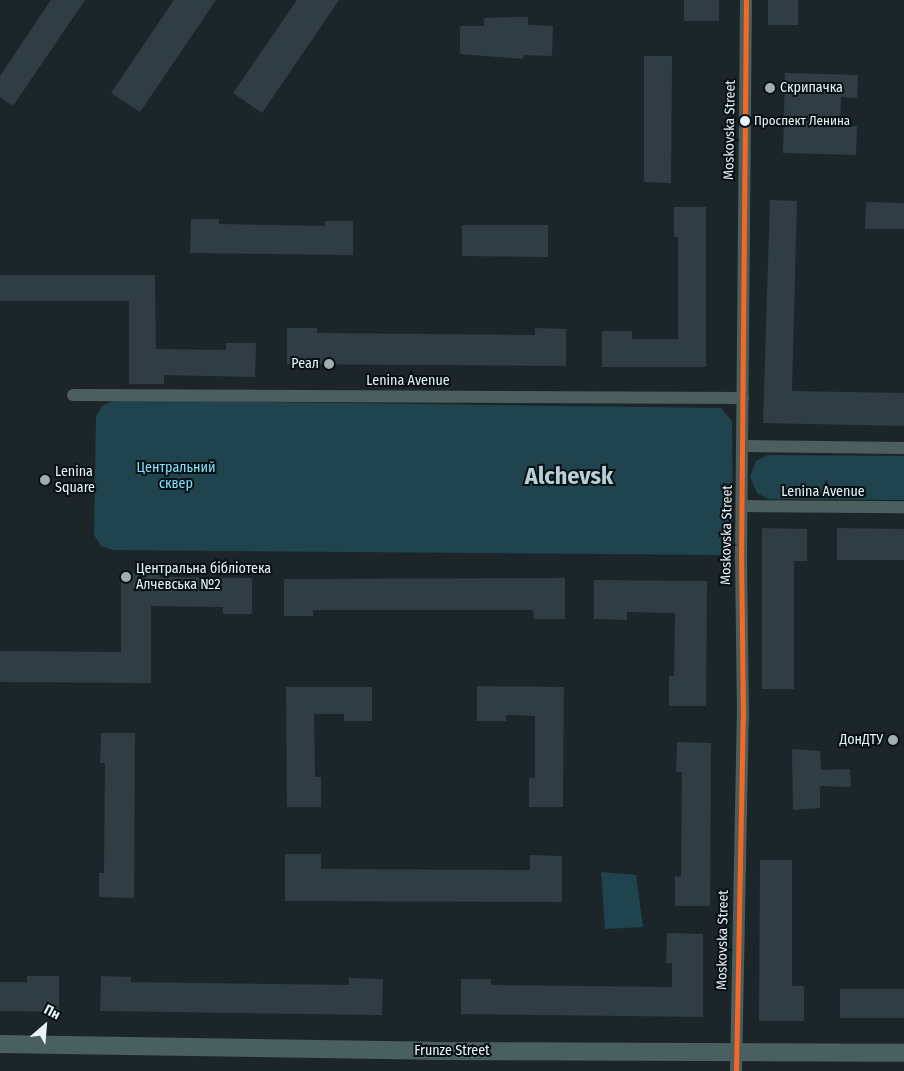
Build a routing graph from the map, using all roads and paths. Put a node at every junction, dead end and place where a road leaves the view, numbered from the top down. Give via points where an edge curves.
1 (746, 0) edge
2 (73, 395) dead end
3 (743, 398) junction
4 (743, 446) junction
5 (904, 448) edge
6 (742, 506) junction
7 (904, 507) edge
8 (0, 1044) edge
9 (736, 1051) junction
10 (904, 1053) edge
11 (736, 1071) edge

1 - 3 street, Moskovska Street
2 - 3 street, Lenina Avenue
3 - 4 street, Moskovska Street
4 - 5 street
4 - 6 street, Moskovska Street
6 - 7 street, Lenina Avenue
6 - 9 street, Moskovska Street via 743,718
8 - 9 street, Frunze Street via 432,1051
9 - 10 street, Frunze Street
9 - 11 street, Moskovska Street

